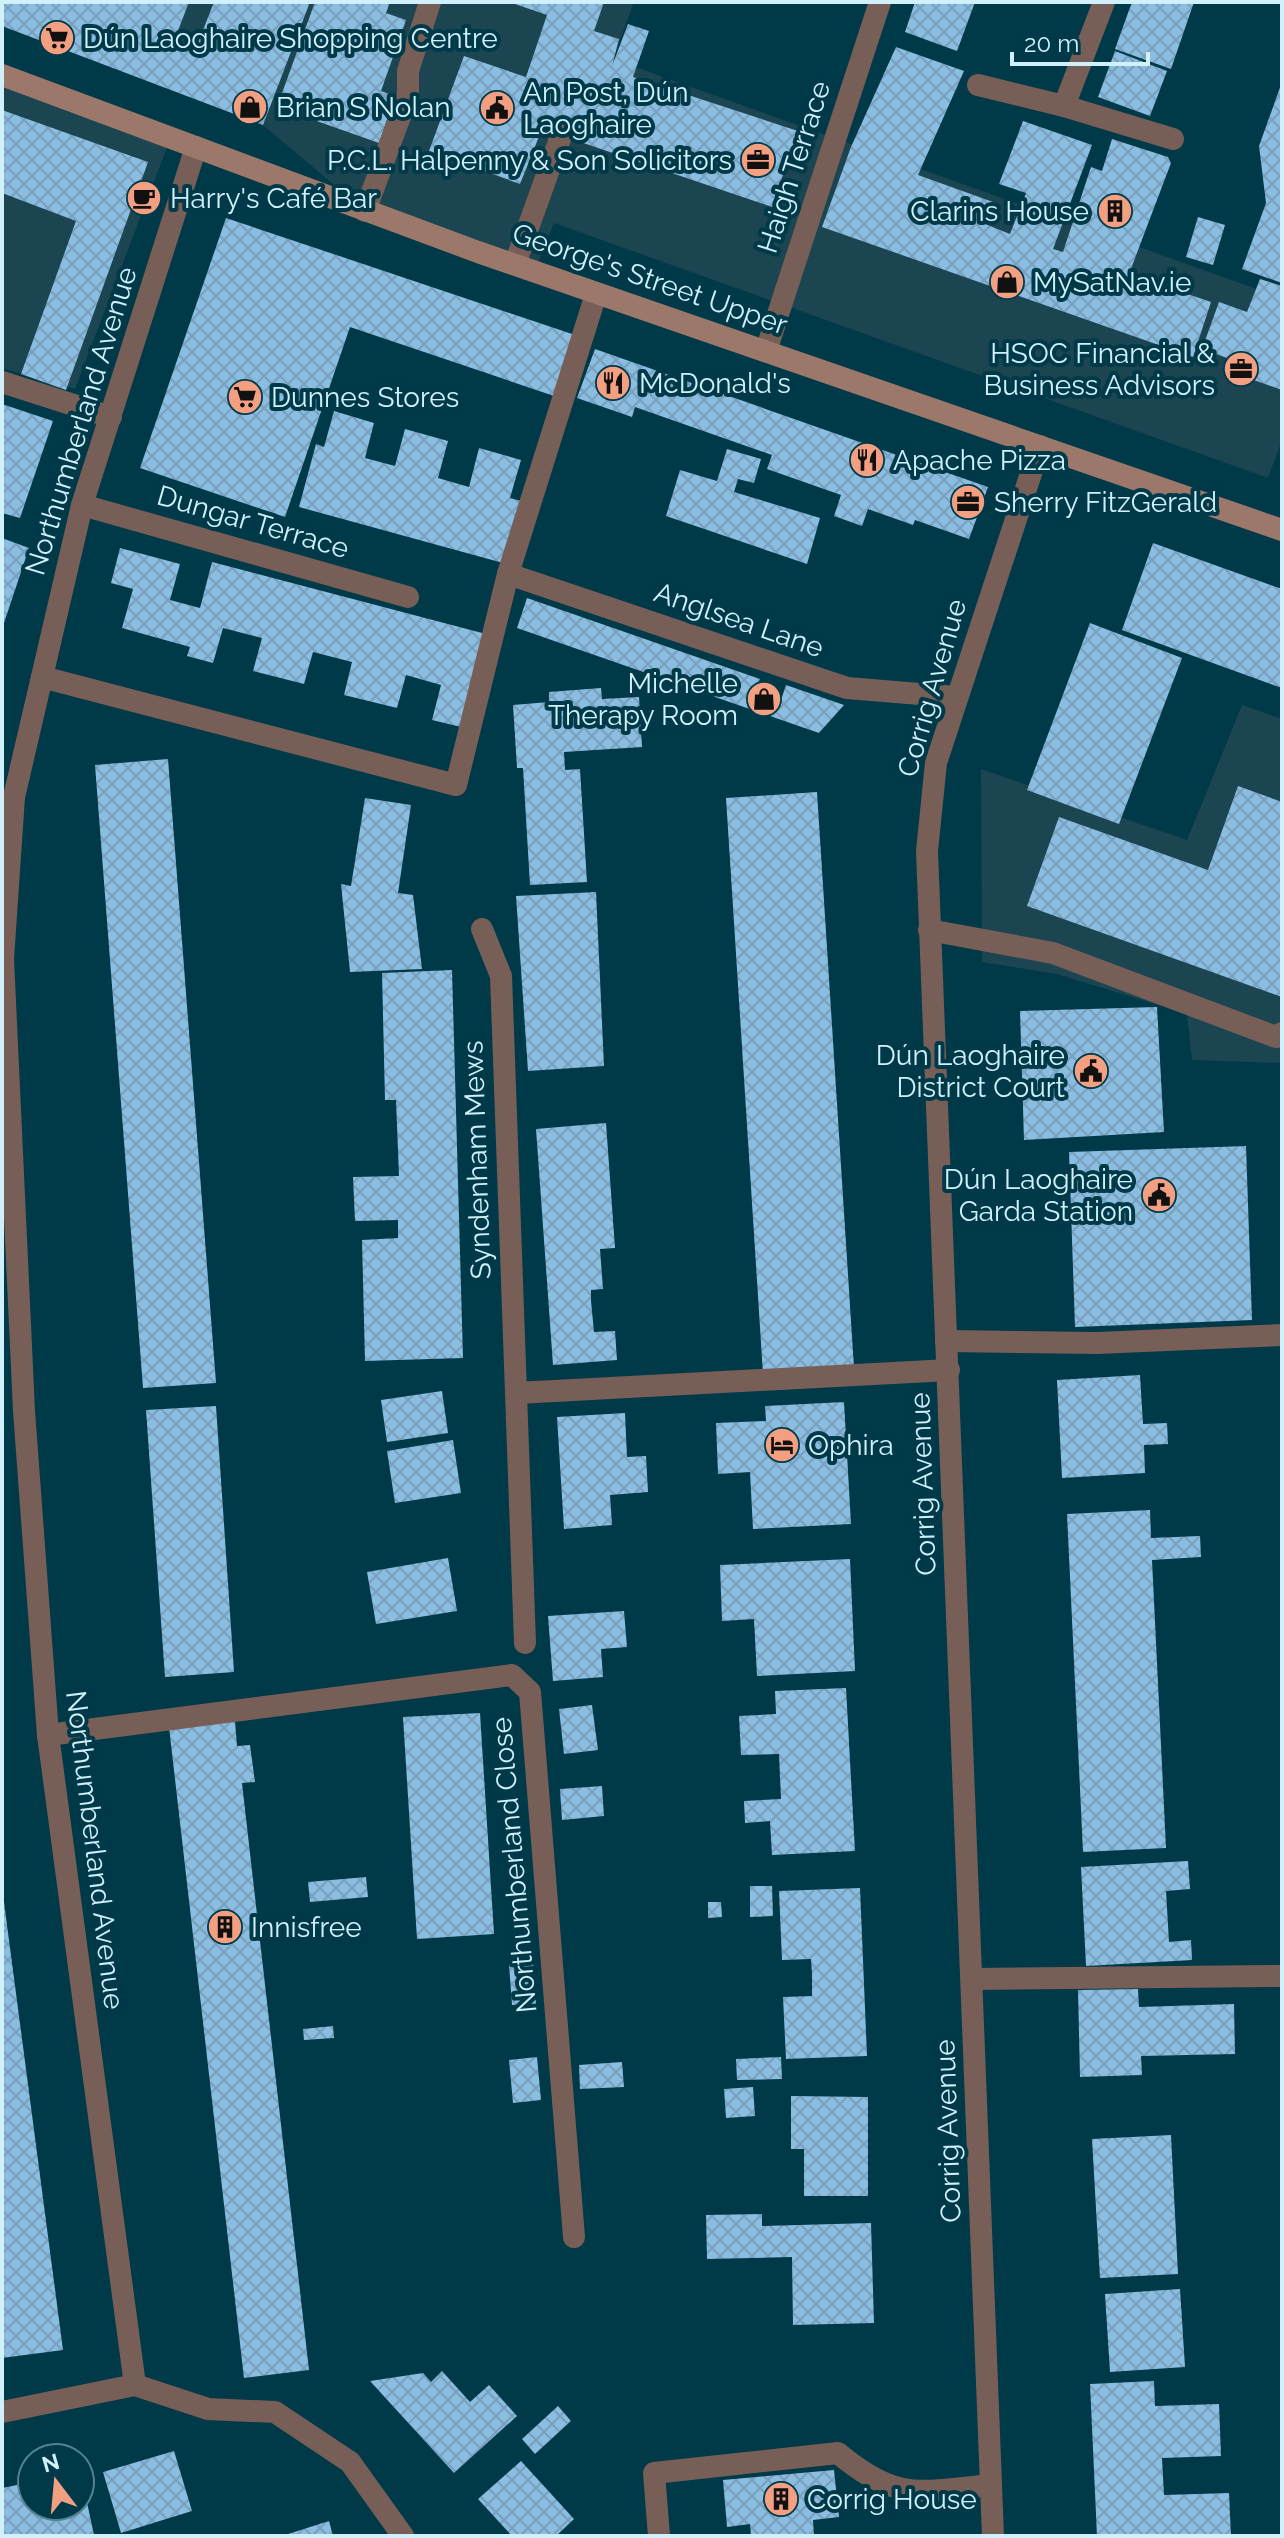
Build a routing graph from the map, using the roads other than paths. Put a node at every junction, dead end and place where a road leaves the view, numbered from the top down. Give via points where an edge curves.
1 (430, 2) edge
2 (880, 2) edge
3 (1104, 2) edge
4 (2, 75) edge
5 (978, 85) dead end
6 (1064, 106) junction
7 (561, 136) dead end
8 (1173, 139) dead end
9 (196, 147) junction
10 (365, 211) junction
11 (515, 264) junction
12 (596, 294) junction
13 (766, 351) junction
14 (2, 382) edge
15 (111, 417) junction
16 (1040, 446) junction
17 (82, 505) junction
18 (1282, 530) edge
19 (508, 574) junction
20 (408, 597) dead end
21 (42, 677) junction
22 (956, 697) junction
23 (482, 929) dead end
24 (929, 930) junction
25 (1282, 1033) edge
26 (1282, 1335) edge
27 (946, 1341) junction
28 (949, 1370) junction
29 (517, 1393) junction
30 (525, 1643) dead end
31 (48, 1735) junction
32 (1282, 1976) edge
33 (972, 1979) junction
34 (574, 2237) dead end
35 (135, 2385) junction
36 (2, 2412) edge
37 (991, 2485) junction
38 (403, 2536) edge
39 (659, 2536) edge
40 (993, 2536) edge

1 - 10 street via 408,71 408,95
2 - 13 street, Haigh Terrace
3 - 6 street
4 - 9 main road, George's Street Upper
5 - 6 street
6 - 8 street
7 - 11 street
9 - 10 main road, George's Street Upper
9 - 15 street, Northumberland Avenue
10 - 11 main road, George's Street Upper
11 - 12 main road, George's Street Upper
12 - 13 main road, George's Street Upper
12 - 19 street
13 - 16 main road, George's Street Upper
14 - 15 street
15 - 17 street, Northumberland Avenue
16 - 18 main road, George's Street Upper
16 - 22 street, Corrig Avenue
17 - 20 street, Dungar Terrace
17 - 21 street, Northumberland Avenue
19 - 21 street via 456,785
19 - 22 street, Anglsea Lane via 847,688
21 - 31 street, Northumberland Avenue via 14,797 3,959 24,1411
22 - 24 street, Corrig Avenue via 936,763 927,851
23 - 29 street, Syndenham Mews via 501,976
24 - 25 street via 1053,953 1276,1037
24 - 27 street, Corrig Avenue
26 - 27 street via 1097,1343
27 - 28 street, Corrig Avenue
28 - 29 street
28 - 33 street, Corrig Avenue
29 - 30 street, Syndenham Mews
31 - 34 street, Northumberland Close via 512,1675 530,1692
31 - 35 street, Northumberland Avenue
32 - 33 street
33 - 37 street, Corrig Avenue
35 - 36 street
35 - 38 street via 208,2409 275,2412 350,2462
37 - 39 street via 931,2491 887,2488 838,2453 654,2473
37 - 40 street, Corrig Avenue

